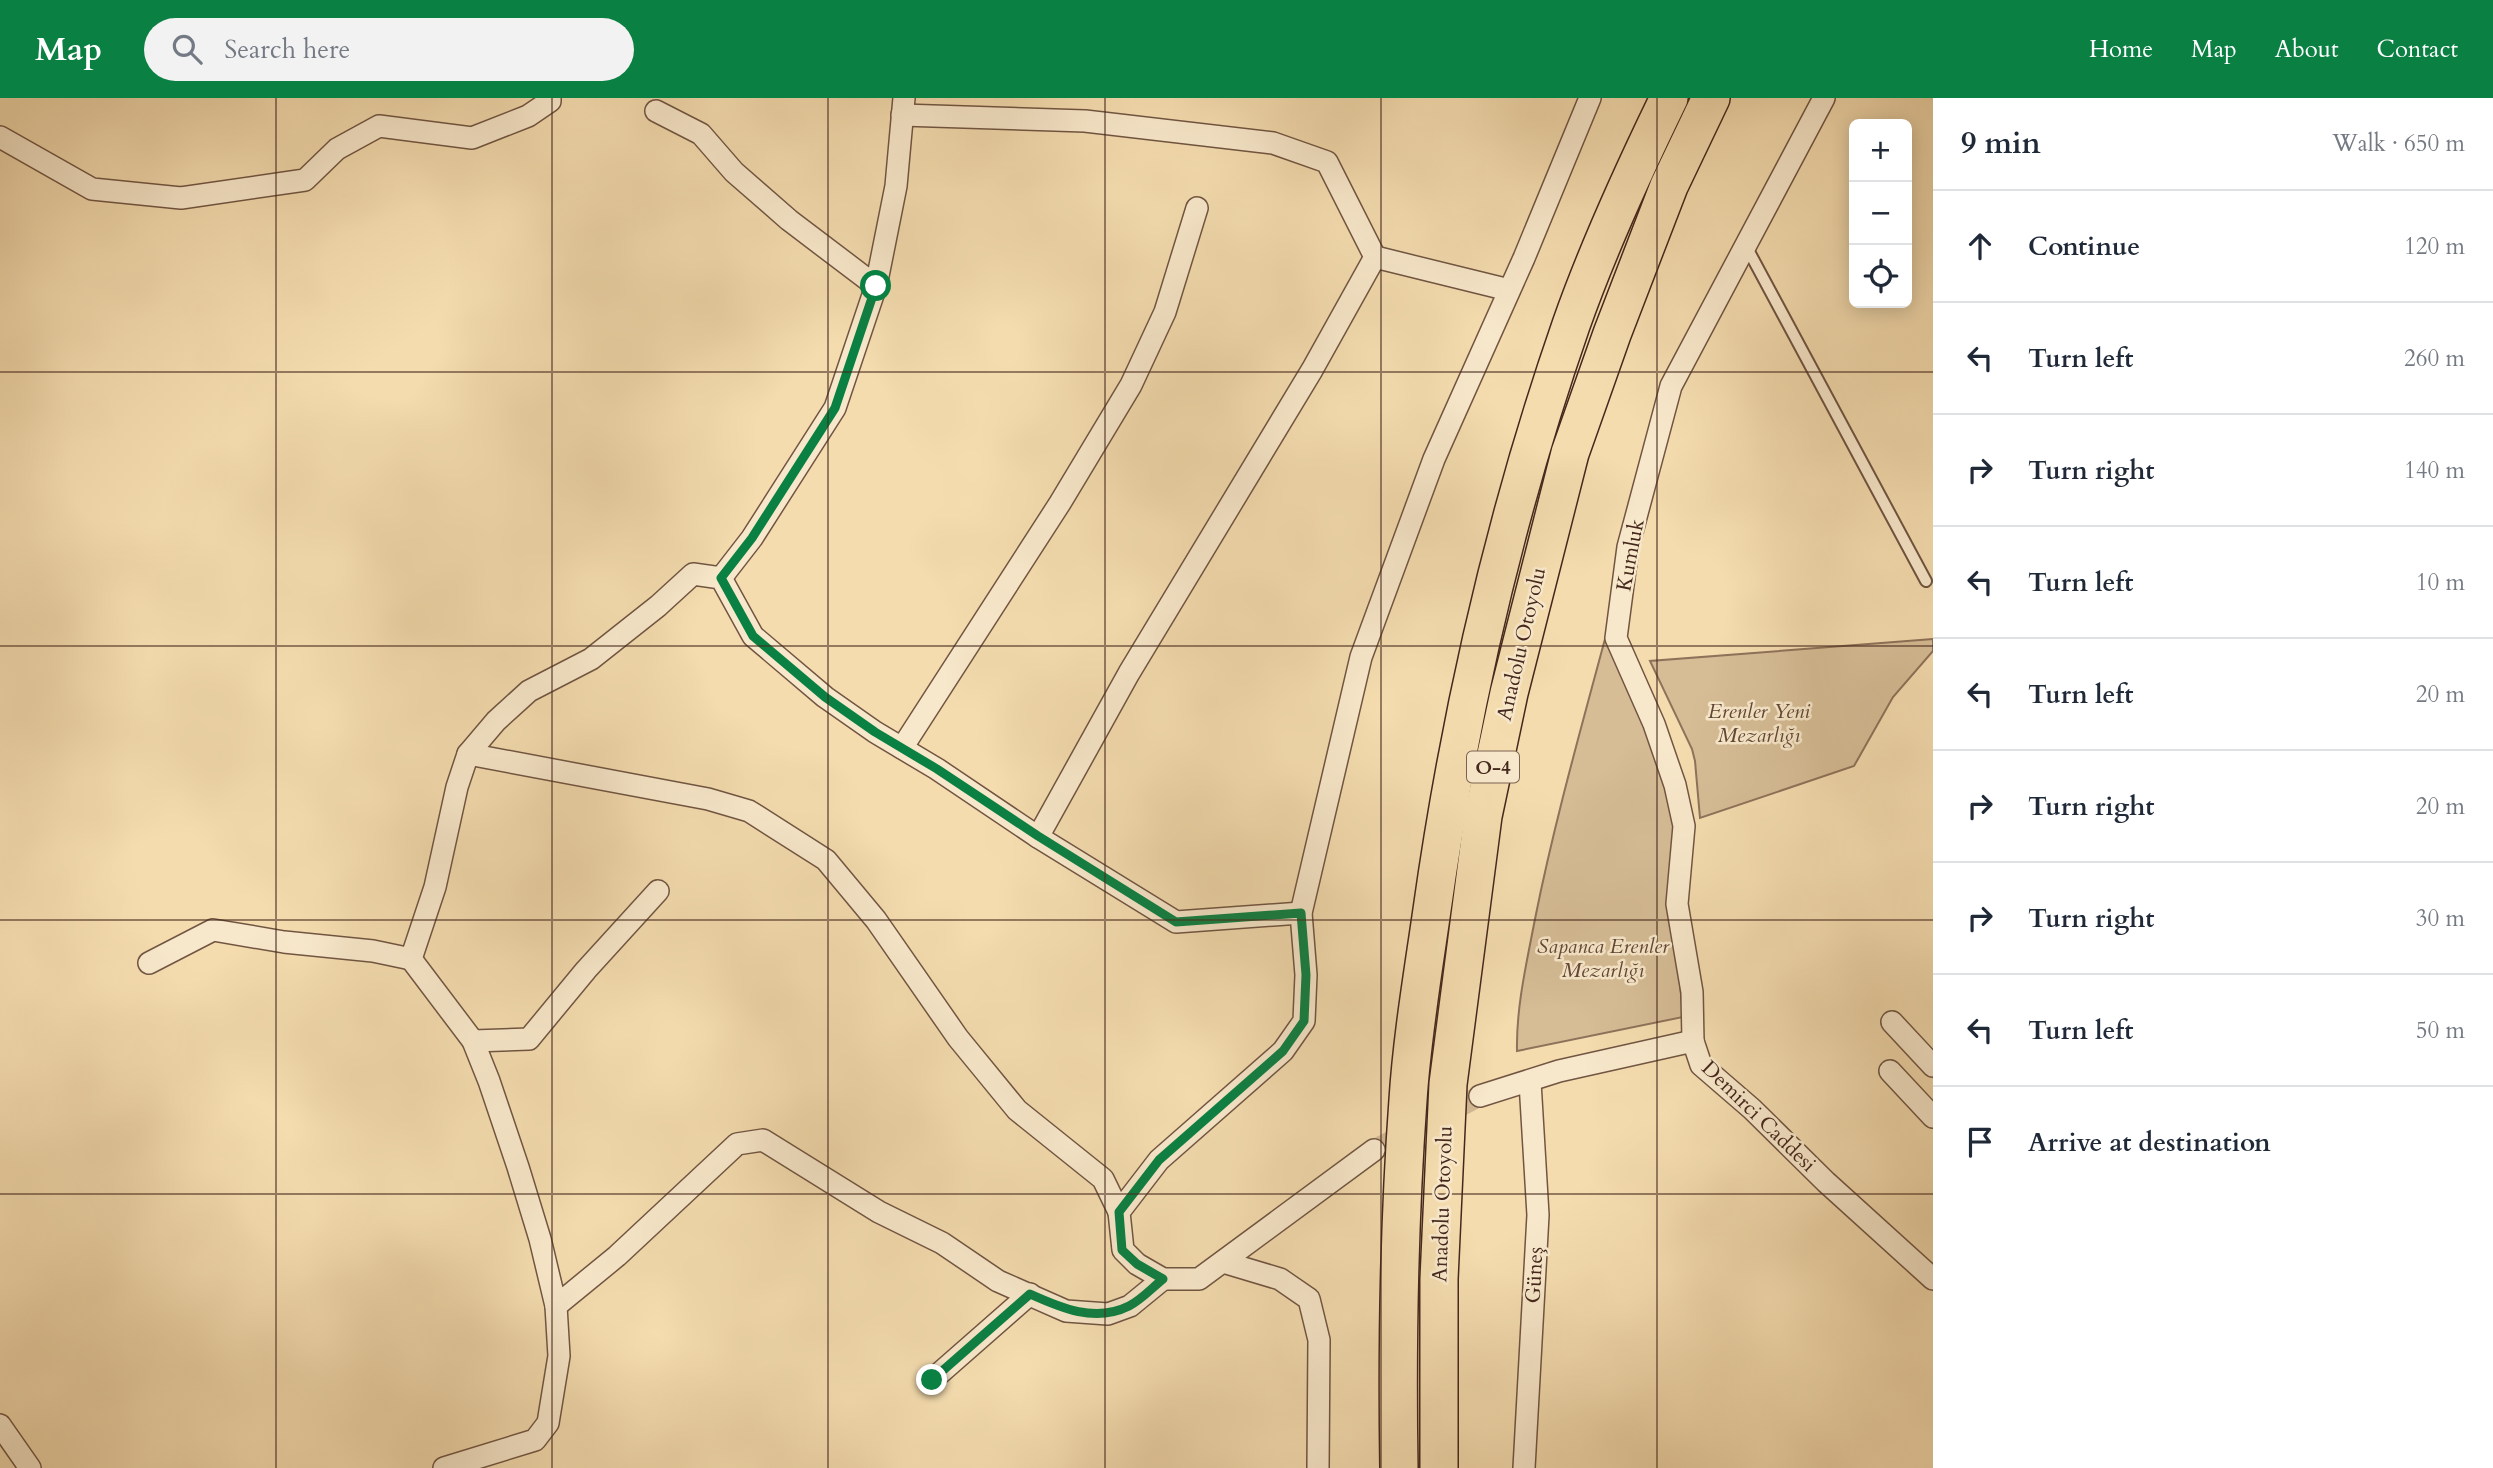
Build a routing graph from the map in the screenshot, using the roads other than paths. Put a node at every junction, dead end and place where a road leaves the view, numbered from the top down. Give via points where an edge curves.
1 (550, 98) edge
2 (1590, 98) edge
3 (1670, 98) edge
4 (1711, 98) edge
5 (1824, 98) edge
6 (903, 107) edge
7 (656, 111) dead end
8 (0, 137) edge
9 (1197, 208) dead end
10 (1746, 246) junction
11 (1375, 257) junction
12 (876, 286) junction
13 (1509, 290) junction
14 (721, 578) junction
15 (1926, 582) dead end
16 (902, 748) junction
17 (468, 754) junction
18 (1038, 836) junction
19 (658, 891) dead end
20 (1301, 913) junction
21 (411, 959) junction
22 (149, 963) dead end
23 (1892, 1022) dead end
24 (473, 1041) junction
25 (1693, 1041) junction
26 (1933, 1066) edge
27 (1890, 1071) dead end
28 (1530, 1082) junction
29 (1480, 1096) tunnel mouth
30 (1933, 1117) edge
31 (1374, 1150) tunnel mouth
32 (1119, 1212) junction
33 (1223, 1262) junction
34 (1163, 1279) junction
35 (1933, 1279) edge
36 (1030, 1294) junction
37 (556, 1306) junction
38 (932, 1380) dead end
39 (0, 1424) edge
40 (30, 1468) edge
41 (444, 1468) edge
42 (1318, 1468) edge
43 (1399, 1468) edge
44 (1440, 1468) edge
45 (1524, 1468) edge

1 - 8 street via 527,116 472,138 379,126 337,149 305,180 181,198 92,189
2 - 13 street
3 - 43 highway, Anadolu Otoyolu / O-4 via 1572,323 1534,440 1471,683 1447,808 1408,1096 1398,1270
4 - 44 highway, Anadolu Otoyolu / O-4 via 1669,186 1570,453 1483,816 1448,1084 1439,1279
5 - 10 street, Kumluk
6 - 11 street via 1085,121 1273,143 1327,162
6 - 12 street via 896,186
7 - 12 street via 701,134 734,172 789,220
9 - 16 street via 1164,312 1131,385
10 - 15 lane
10 - 25 street, Kumluk via 1671,386 1628,547 1616,638 1654,724 1684,826 1677,904 1692,992
11 - 13 street
11 - 18 street
12 - 14 street via 835,408
13 - 20 street via 1433,459 1361,657
14 - 16 street via 753,636 825,697
14 - 17 street via 693,574 591,659 529,691
16 - 18 street
17 - 21 street via 435,887
17 - 32 street via 708,799 749,811 826,860 1017,1110 1104,1179
18 - 20 street via 1176,922
19 - 24 street via 529,1039
20 - 32 street via 1304,1021 1283,1051 1159,1160
21 - 22 street via 213,930
21 - 24 street
23 - 26 street
24 - 37 street via 518,1167
25 - 28 street, Demirci Caddesi via 1559,1071
25 - 35 street, Demirci Caddesi via 1701,1065
27 - 30 street
28 - 29 street, Demirci Caddesi
28 - 45 street, Güneş via 1538,1215
31 - 33 street
32 - 34 street via 1122,1250
33 - 34 street via 1199,1279
33 - 42 street via 1280,1279 1309,1298 1320,1340
34 - 36 street via 1130,1306 1108,1314 1066,1311
36 - 37 street via 998,1281 942,1243 879,1212 763,1140 737,1144
36 - 38 street
37 - 41 street via 559,1356 548,1423 535,1440
39 - 40 street

